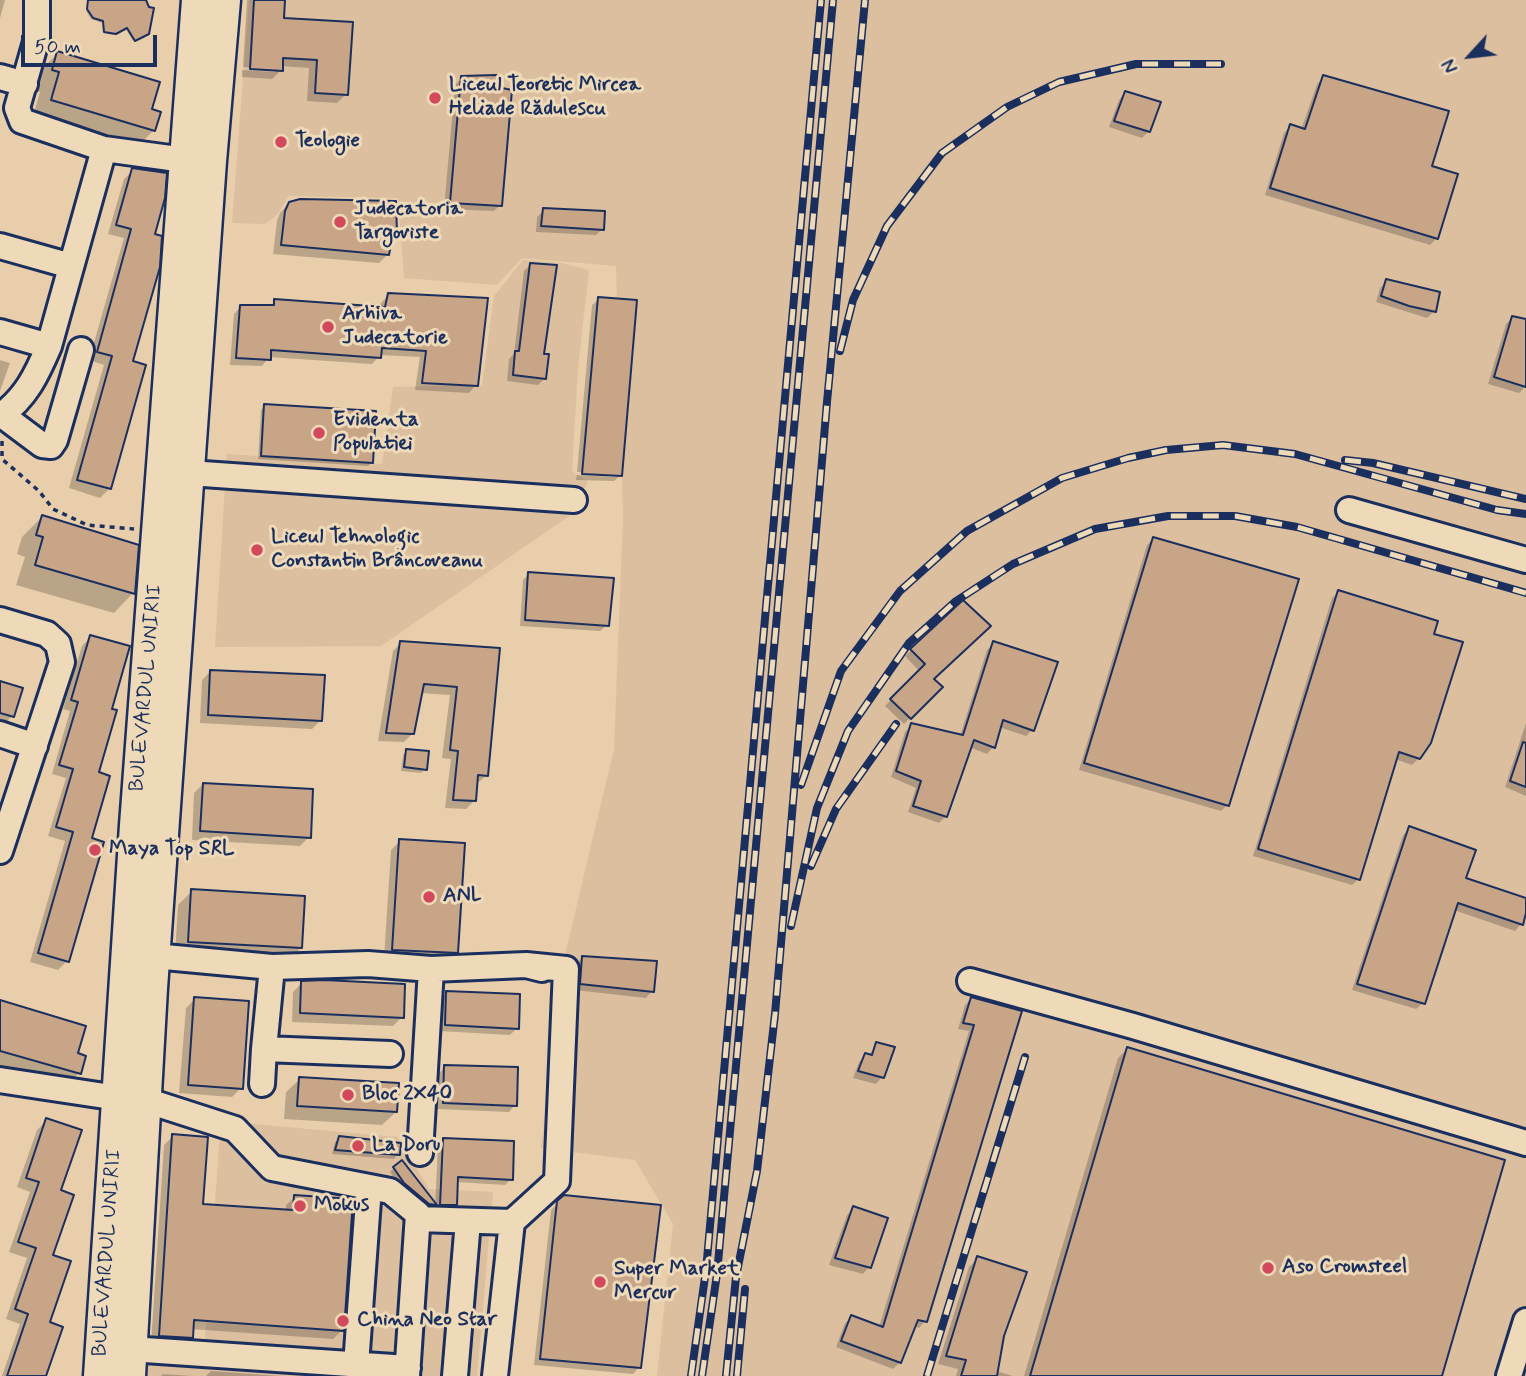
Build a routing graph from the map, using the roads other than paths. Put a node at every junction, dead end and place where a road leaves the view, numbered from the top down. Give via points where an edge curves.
1 (37, 0) edge
2 (198, 0) edge
3 (224, 0) edge
4 (0, 77) edge
5 (25, 84) junction
6 (104, 149) junction
7 (198, 160) junction
8 (0, 246) edge
9 (71, 266) junction
10 (0, 332) edge
11 (48, 346) junction
12 (81, 350) dead end
13 (1, 415) edge
14 (189, 473) junction
15 (573, 500) dead end
16 (1349, 510) dead end
17 (1526, 560) edge
18 (0, 620) edge
19 (0, 734) edge
20 (35, 746) junction
21 (0, 850) edge
22 (141, 954) junction
23 (272, 967) junction
24 (431, 969) junction
25 (970, 981) dead end
26 (264, 1049) junction
27 (390, 1054) dead end
28 (0, 1080) edge
29 (262, 1084) dead end
30 (131, 1099) junction
31 (1526, 1143) edge
32 (421, 1153) dead end
33 (369, 1187) junction
34 (418, 1219) junction
35 (468, 1221) junction
36 (512, 1222) junction
37 (1526, 1321) edge
38 (130, 1362) edge
39 (356, 1365) junction
40 (408, 1372) edge
41 (100, 1376) edge
42 (455, 1376) edge
43 (495, 1376) edge
44 (1509, 1376) edge

1 - 5 street via 37,38
2 - 7 main road, BULEVARDUL UNIRII
3 - 7 main road, BULEVARDUL UNIRII
4 - 5 street
5 - 6 street via 17,108 22,121
6 - 7 street
6 - 9 street
7 - 14 main road, BULEVARDUL UNIRII
7 - 22 main road, BULEVARDUL UNIRII via 165,462
8 - 9 street
9 - 11 street
10 - 11 street
11 - 13 street via 36,377 19,401
12 - 13 street via 51,446
14 - 15 street
14 - 22 main road, BULEVARDUL UNIRII
16 - 17 street
18 - 20 street via 47,634 58,643 62,662
19 - 20 street
20 - 21 street
22 - 23 street
22 - 30 main road, BULEVARDUL UNIRII
23 - 24 street via 368,964
23 - 26 street
24 - 32 street
24 - 36 street via 566,969 557,1181
25 - 31 street
26 - 27 street
26 - 29 street
28 - 30 street
30 - 33 street via 235,1129 272,1168
30 - 38 main road, BULEVARDUL UNIRII
30 - 41 main road, BULEVARDUL UNIRII
33 - 34 street via 390,1191 418,1214
33 - 39 street
34 - 35 street
34 - 40 street
35 - 36 street
35 - 42 street
36 - 43 street
37 - 44 street
38 - 39 street
39 - 40 street

